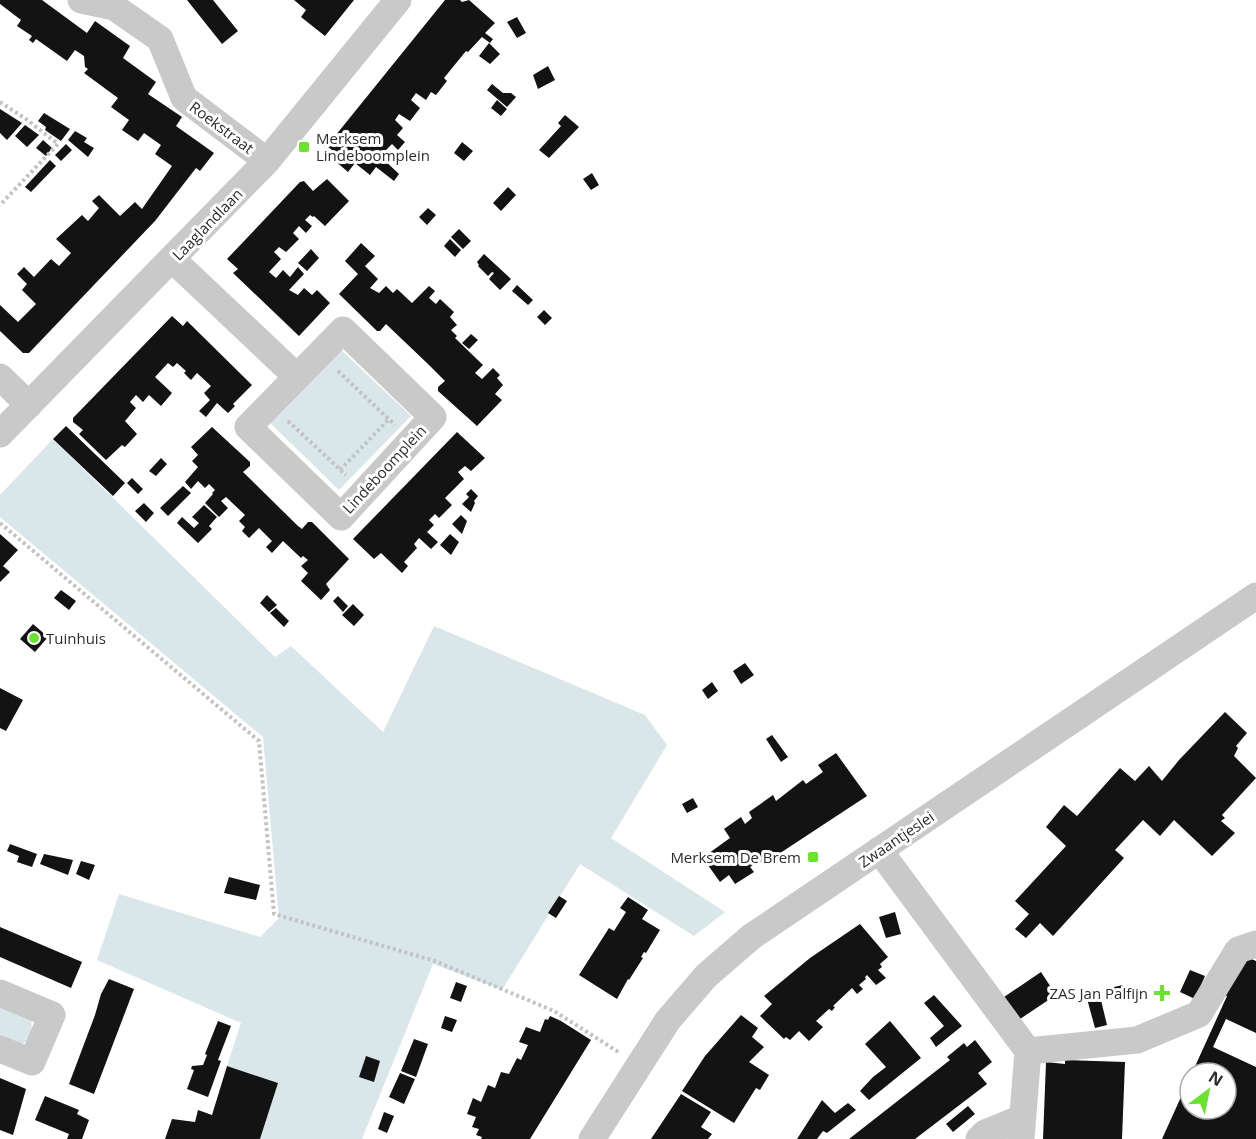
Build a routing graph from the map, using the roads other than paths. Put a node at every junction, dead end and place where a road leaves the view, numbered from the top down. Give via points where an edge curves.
1 (81, 0) edge
2 (398, 0) edge
3 (267, 161) junction
4 (172, 260) junction
5 (0, 377) edge
6 (297, 377) junction
7 (29, 405) junction
8 (0, 434) edge
9 (1256, 596) edge
10 (879, 850) junction
11 (1256, 944) edge
12 (0, 993) edge
13 (0, 1049) edge
14 (1028, 1051) junction
15 (1022, 1128) edge
16 (592, 1139) edge
17 (979, 1139) edge

1 - 3 street, Roekstraat via 114,7 160,39 184,98
2 - 3 street, Laaglandlaan
3 - 4 street, Laaglandlaan
4 - 6 street
4 - 7 street, Laaglandlaan
5 - 7 street
6 - 6 street, Lindeboomplein via 248,427 341,517 433,417 343,330
7 - 8 street, Laaglandlaan
9 - 10 street, Zwaantjeslei
10 - 14 street
10 - 16 street, Zwaantjeslei via 751,937 706,976 668,1020
11 - 14 street via 1238,950 1199,1014 1137,1040
12 - 13 street via 52,1015 33,1062
14 - 15 street
15 - 17 street via 985,1133

